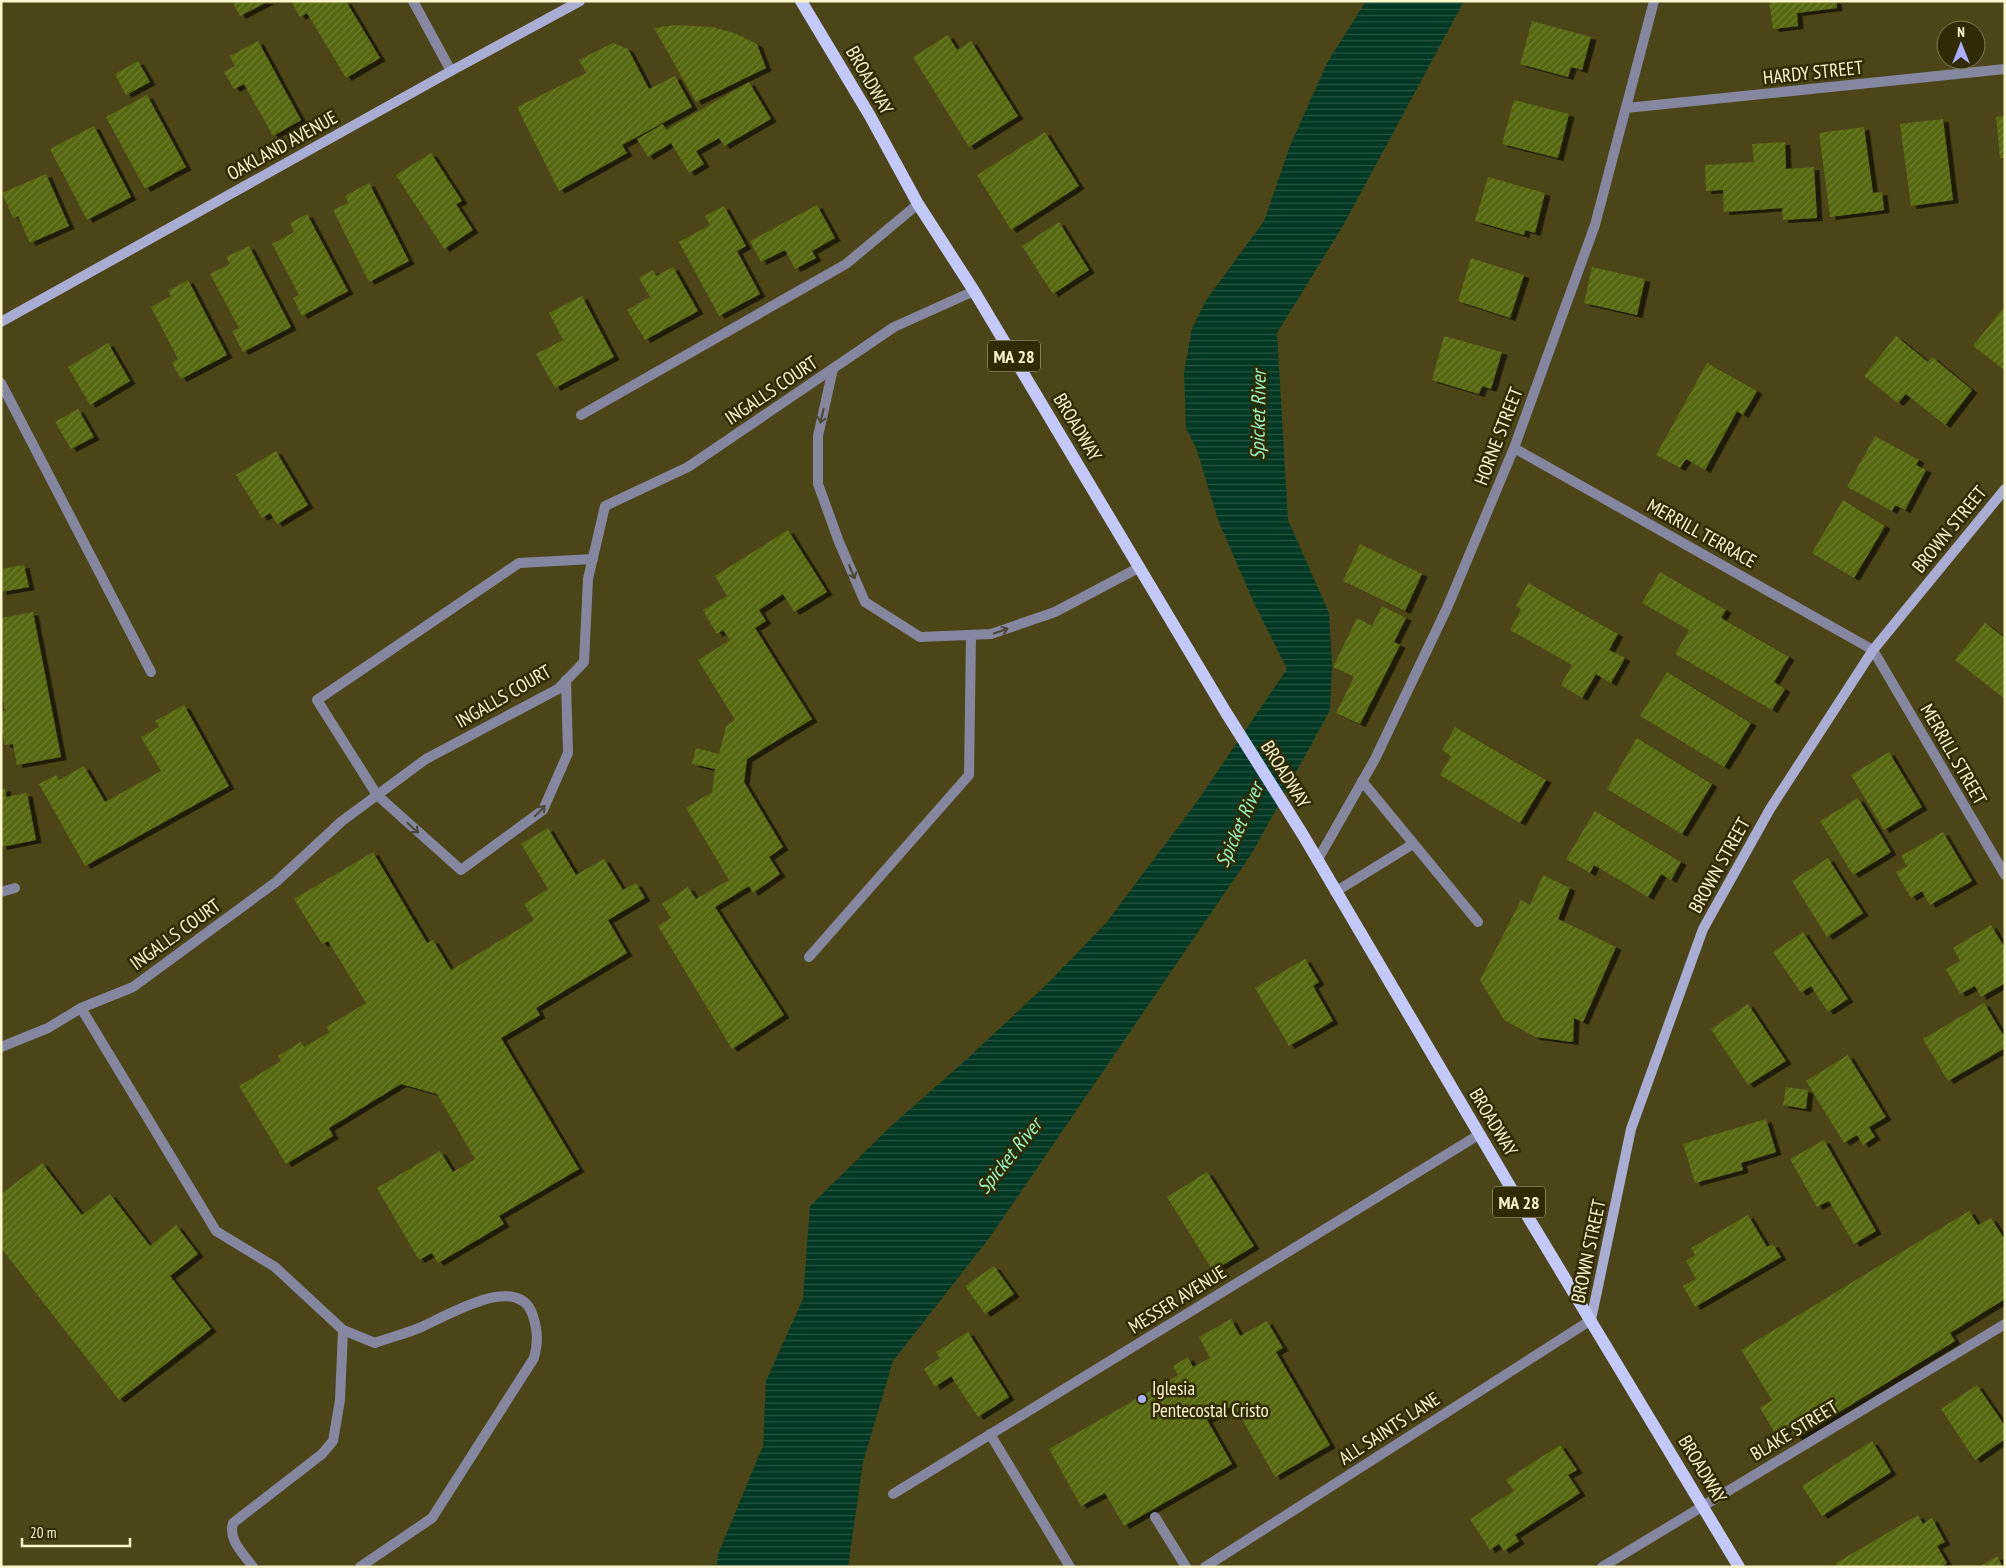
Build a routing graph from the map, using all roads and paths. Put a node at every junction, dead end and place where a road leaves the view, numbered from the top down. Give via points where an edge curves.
1 (413, 1) edge
2 (580, 1) edge
3 (801, 1) edge
4 (1654, 1) edge
5 (2005, 70) edge
6 (451, 71) junction
7 (1626, 108) junction
8 (918, 204) junction
9 (974, 291) junction
10 (1, 322) edge
11 (833, 368) junction
12 (1, 383) edge
13 (581, 415) dead end
14 (1514, 448) junction
15 (2005, 489) edge
16 (593, 559) junction
17 (1140, 568) junction
18 (971, 635) junction
19 (1872, 650) junction
20 (151, 672) dead end
21 (566, 680) junction
22 (1362, 781) junction
23 (377, 795) junction
24 (1414, 844) junction
25 (1317, 861) junction
26 (2005, 875) edge
27 (15, 888) dead end
28 (1, 892) edge
29 (1335, 892) junction
30 (1478, 922) dead end
31 (809, 957) dead end
32 (81, 1008) junction
33 (1, 1047) edge
34 (1480, 1134) junction
35 (1591, 1320) junction
36 (2005, 1324) edge
37 (343, 1330) junction
38 (990, 1434) junction
39 (893, 1494) dead end
40 (1702, 1505) junction
41 (1156, 1517) dead end
42 (253, 1567) edge
43 (360, 1567) edge
44 (1070, 1567) edge
45 (1186, 1567) edge
46 (1205, 1567) edge
47 (1602, 1567) edge
48 (1739, 1567) edge

1 - 6 street
2 - 6 street, OAKLAND AVENUE
3 - 8 main road, BROADWAY / MA 28
4 - 7 street, HORNE STREET
5 - 7 street, HARDY STREET
6 - 10 street, OAKLAND AVENUE
7 - 14 street, HORNE STREET via 1595,225
8 - 9 main road, BROADWAY / MA 28
8 - 13 street via 846,264
9 - 11 street, INGALLS COURT via 894,327
9 - 17 main road, BROADWAY / MA 28
11 - 16 street, INGALLS COURT via 688,467 605,506
11 -> 18 street via 818,436 818,484 865,602 920,637
12 - 20 street
14 - 19 street, MERRILL TERRACE
14 - 22 street, HORNE STREET via 1447,608
15 - 19 street, BROWN STREET
16 - 21 street, INGALLS COURT via 588,580 584,662
16 - 23 street via 519,563 317,700
18 -> 17 street via 991,634 1055,612
17 - 25 main road, BROADWAY / MA 28
18 - 31 street via 970,775
19 - 26 street, MERRILL STREET
19 - 35 street, BROWN STREET via 1770,809 1703,929 1631,1129
21 - 23 street, INGALLS COURT via 558,688 426,759
23 -> 21 street via 461,870 543,810 568,753
22 - 24 street
22 - 25 street, HORNE STREET
23 - 32 street, INGALLS COURT via 342,821 276,882 133,987
24 - 29 street
24 - 30 street
25 - 29 main road, BROADWAY / MA 28
27 - 28 street
29 - 34 main road, BROADWAY / MA 28
32 - 33 street, INGALLS COURT via 48,1028
32 - 37 street via 216,1231 275,1267
34 - 35 main road, BROADWAY / MA 28
34 - 38 street, MESSER AVENUE
35 - 40 main road, BROADWAY / MA 28
35 - 46 street, ALL SAINTS LANE
36 - 40 street, BLAKE STREET
37 - 42 street via 340,1400 333,1441 322,1454 233,1523 233,1540
37 - 43 street via 375,1343 477,1302 501,1296 520,1298 530,1308 538,1342 534,1358 432,1518
38 - 39 street, MESSER AVENUE
38 - 44 street
40 - 47 street, BLAKE STREET
40 - 48 main road, BROADWAY / MA 28
41 - 45 street

